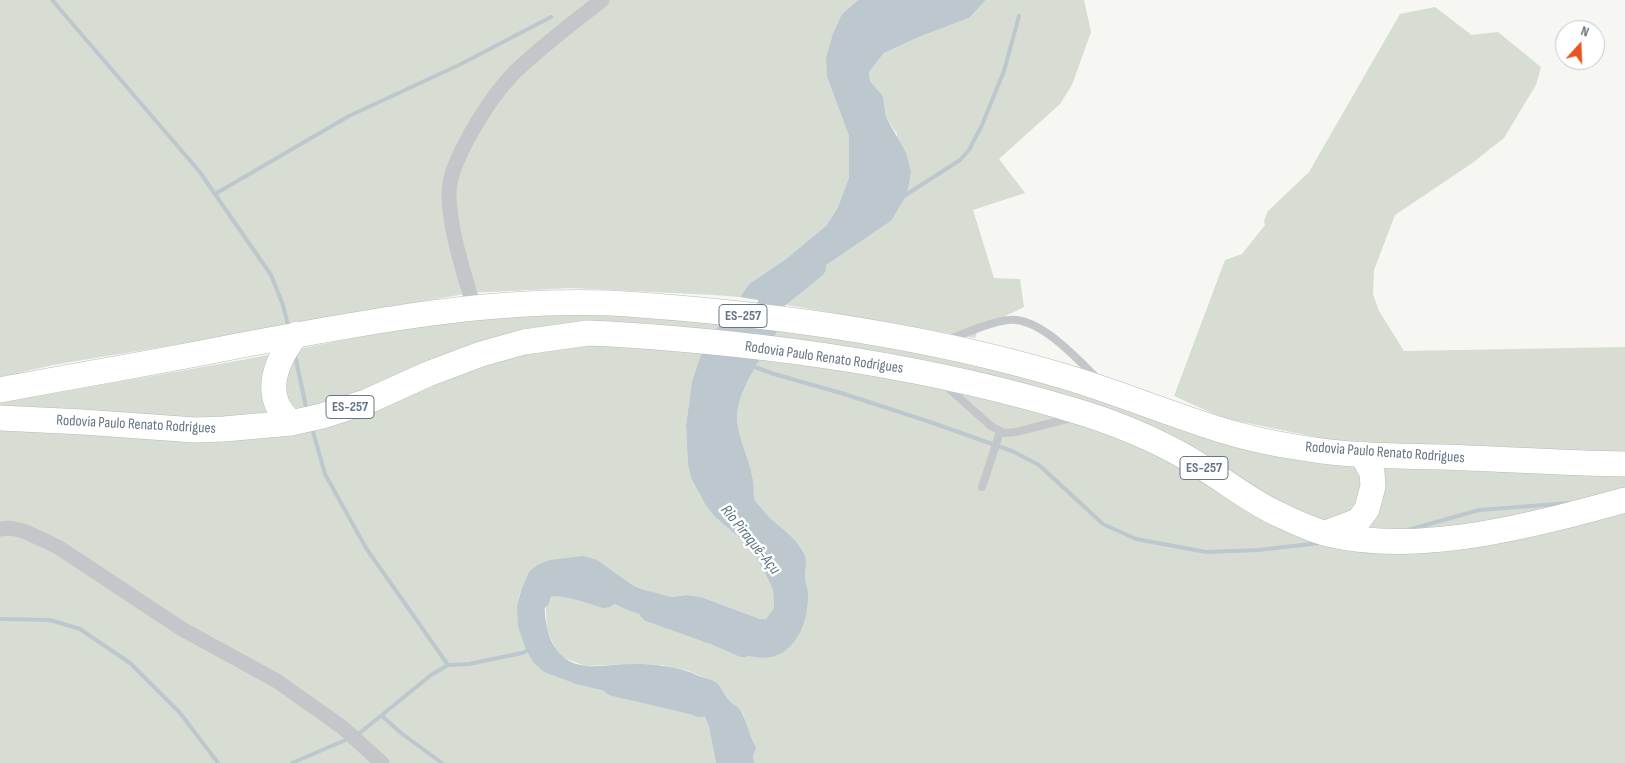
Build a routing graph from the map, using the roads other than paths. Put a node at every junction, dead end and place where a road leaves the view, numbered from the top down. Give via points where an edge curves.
1 (602, 0) edge
2 (474, 308) junction
3 (296, 334) junction
4 (938, 344) junction
5 (931, 374) junction
6 (0, 390) edge
7 (1109, 390) junction
8 (1088, 415) junction
9 (0, 418) edge
10 (291, 423) junction
11 (1000, 432) junction
12 (1362, 454) junction
13 (1625, 464) edge
14 (982, 487) dead end
15 (1625, 500) edge
16 (0, 528) edge
17 (1326, 533) junction
18 (382, 763) edge

1 - 2 street via 516,71 477,122 458,160 449,190 449,206
2 - 3 main road, Rodovia Paulo Renato Rodrigues / ES-257
2 - 4 main road, Rodovia Paulo Renato Rodrigues / ES-257 via 533,304 637,304 793,321
3 - 6 main road, Rodovia Paulo Renato Rodrigues / ES-257
3 - 10 main road via 281,358 274,393
4 - 7 main road, Rodovia Paulo Renato Rodrigues / ES-257
4 - 7 lane via 995,323 1016,320 1049,333
5 - 8 main road, Rodovia Paulo Renato Rodrigues / ES-257 via 992,387
5 - 10 main road, Rodovia Paulo Renato Rodrigues / ES-257 via 779,350 588,333 524,342 481,354 366,402
5 - 11 lane
7 - 12 main road, Rodovia Paulo Renato Rodrigues / ES-257 via 1255,439 1306,449
8 - 11 lane via 1016,432
8 - 17 main road, Rodovia Paulo Renato Rodrigues / ES-257 via 1158,442 1277,514
9 - 10 main road, Rodovia Paulo Renato Rodrigues / ES-257 via 195,430
11 - 14 lane
12 - 13 main road, Rodovia Paulo Renato Rodrigues / ES-257
12 - 17 main road via 1372,473 1367,509 1358,521
15 - 17 main road, Rodovia Paulo Renato Rodrigues / ES-257 via 1464,537 1375,540
16 - 18 street via 24,532 58,548 182,629 277,681 342,727

